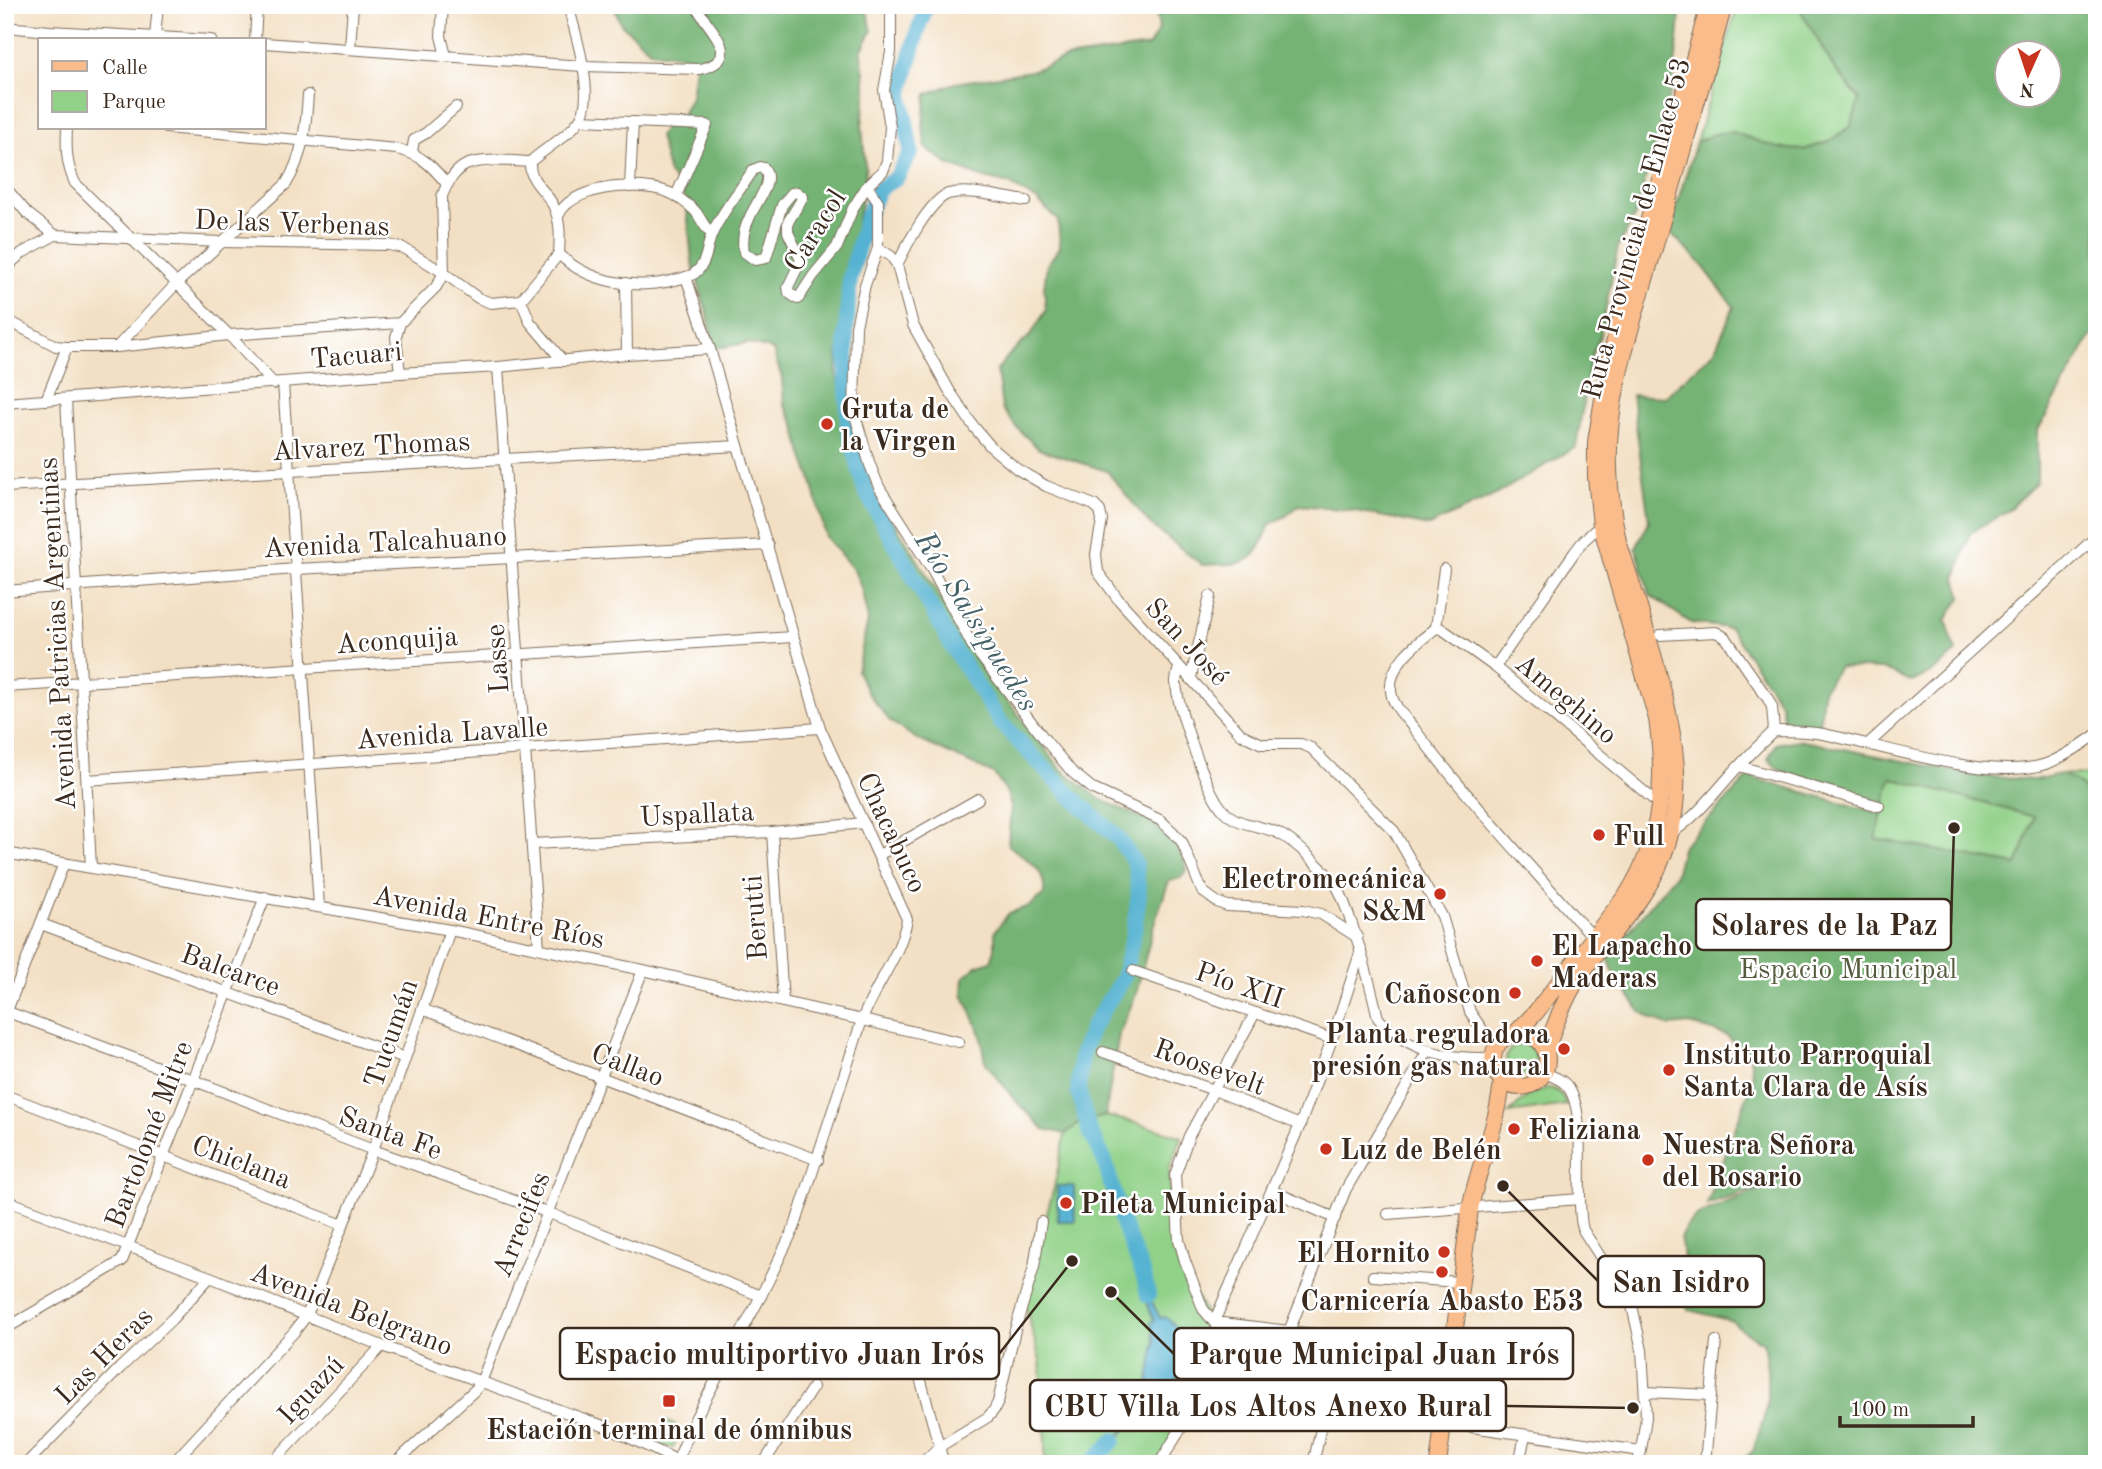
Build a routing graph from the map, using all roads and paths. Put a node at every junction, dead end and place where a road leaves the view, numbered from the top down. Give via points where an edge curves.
1 (158, 5) edge
2 (257, 5) edge
3 (353, 5) edge
4 (443, 5) edge
5 (569, 5) edge
6 (696, 5) edge
7 (891, 5) edge
8 (1709, 5) edge
9 (1724, 5) edge
10 (5, 27) edge
11 (155, 37) junction
12 (174, 38) edge
13 (256, 38) edge
14 (266, 43) edge
15 (351, 48) junction
16 (446, 56) junction
17 (582, 66) junction
18 (308, 95) dead end
19 (456, 107) dead end
20 (580, 120) junction
21 (633, 122) junction
22 (67, 130) edge
23 (187, 130) edge
24 (302, 141) junction
25 (412, 152) junction
26 (530, 162) junction
27 (447, 184) junction
28 (867, 186) junction
29 (5, 187) edge
30 (630, 187) junction
31 (676, 196) junction
32 (1026, 201) dead end
33 (558, 216) junction
34 (712, 234) junction
35 (55, 235) junction
36 (130, 239) junction
37 (221, 242) junction
38 (878, 248) junction
39 (559, 254) junction
40 (897, 265) junction
41 (443, 273) junction
42 (686, 277) junction
43 (5, 278) edge
44 (626, 283) junction
45 (176, 284) junction
46 (521, 300) junction
47 (5, 319) edge
48 (400, 323) junction
49 (229, 335) junction
50 (67, 347) junction
51 (117, 347) junction
52 (710, 349) junction
53 (627, 354) junction
54 (563, 360) junction
55 (498, 367) junction
56 (400, 373) junction
57 (279, 383) junction
58 (66, 399) junction
59 (46, 400) junction
60 (5, 404) edge
61 (738, 446) junction
62 (505, 460) junction
63 (289, 472) junction
64 (71, 483) junction
65 (5, 487) edge
66 (1601, 525) junction
67 (2097, 536) edge
68 (768, 545) junction
69 (511, 557) junction
70 (296, 569) junction
71 (1444, 569) dead end
72 (78, 586) junction
73 (5, 591) edge
74 (1210, 596) dead end
75 (1439, 629) junction
76 (1660, 635) dead end
77 (793, 637) junction
78 (518, 654) junction
79 (1179, 667) junction
80 (1494, 667) junction
81 (302, 668) junction
82 (1191, 677) junction
83 (81, 683) junction
84 (5, 687) edge
85 (820, 728) junction
86 (1774, 731) junction
87 (2097, 734) edge
88 (1868, 744) junction
89 (525, 750) junction
90 (308, 764) junction
91 (1739, 766) junction
92 (87, 780) junction
93 (978, 799) dead end
94 (1660, 805) junction
95 (1879, 806) dead end
96 (864, 823) junction
97 (772, 831) junction
98 (1670, 834) junction
99 (1653, 838) junction
100 (532, 844) junction
101 (5, 853) edge
102 (879, 855) junction
103 (64, 863) junction
104 (91, 867) junction
105 (265, 897) junction
106 (319, 906) junction
107 (41, 924) junction
108 (450, 930) junction
109 (1357, 937) junction
110 (1595, 943) junction
111 (539, 948) junction
112 (1361, 950) junction
113 (643, 970) junction
114 (1133, 971) dead end
115 (228, 992) junction
116 (783, 1002) junction
117 (422, 1009) junction
118 (6, 1013) edge
119 (1255, 1013) junction
120 (862, 1020) junction
121 (1516, 1033) junction
122 (1332, 1039) junction
123 (959, 1042) dead end
124 (1495, 1051) junction
125 (1103, 1052) dead end
126 (1427, 1052) junction
127 (1546, 1052) junction
128 (405, 1058) junction
129 (1458, 1058) junction
130 (1544, 1073) junction
131 (601, 1078) junction
132 (1500, 1078) junction
133 (193, 1080) junction
134 (1524, 1087) junction
135 (1214, 1090) junction
136 (5, 1095) edge
137 (1498, 1112) junction
138 (1300, 1125) junction
139 (373, 1150) junction
140 (165, 1156) junction
141 (818, 1160) junction
142 (1273, 1191) junction
143 (1580, 1199) junction
144 (5, 1200) edge
145 (1470, 1209) junction
146 (549, 1213) junction
147 (1388, 1214) dead end
148 (1335, 1218) junction
149 (1041, 1223) dead end
150 (343, 1225) junction
151 (128, 1247) junction
152 (1373, 1276) dead end
153 (210, 1277) junction
154 (1459, 1282) junction
155 (761, 1296) junction
156 (307, 1315) junction
157 (1214, 1322) junction
158 (5, 1329) edge
159 (1289, 1331) junction
160 (1716, 1341) dead end
161 (382, 1346) junction
162 (916, 1363) dead end
163 (481, 1382) junction
164 (813, 1387) dead end
165 (1646, 1392) junction
166 (1711, 1395) junction
167 (1443, 1423) junction
168 (1525, 1435) junction
169 (939, 1447) junction
170 (1641, 1451) junction
171 (677, 1463) edge
172 (26, 1464) edge
173 (172, 1464) edge
174 (271, 1464) edge
175 (394, 1464) edge
176 (763, 1464) edge
177 (921, 1464) edge
178 (944, 1464) edge
179 (1158, 1464) edge
180 (1312, 1464) edge
181 (1438, 1464) edge
182 (1519, 1464) edge
183 (1637, 1464) edge
184 (1705, 1464) edge

1 - 11 street
2 - 13 street
3 - 15 street
4 - 16 street via 441,36
5 - 17 street
6 - 17 street via 722,49 719,60 710,67
7 - 28 street via 891,52 884,90 890,127 887,162
8 - 66 main road, Ruta Provincial de Enlace 53 via 1605,383 1596,442
9 - 98 main road, Ruta Provincial de Enlace 53 via 1632,328 1611,421 1613,516 1674,741 1675,807
10 - 11 street
11 - 12 street
14 - 15 street
15 - 16 street
16 - 17 street
17 - 20 street via 587,96
18 - 24 street
19 - 25 street via 414,140
20 - 21 street
20 - 26 street
21 - 30 street
21 - 31 street via 707,124
22 - 36 street via 68,169 75,183
23 - 24 street
24 - 25 street
24 - 37 street via 295,170 286,184
25 - 27 street
26 - 27 street via 465,165
26 - 33 street via 529,172
27 - 41 street via 442,196
28 - 34 street, Caracol via 837,247 799,299 788,287 801,260 788,232 788,222 803,197 797,192 782,205 766,258 748,257 742,242 767,178 764,168 753,170
28 - 38 street via 878,202
29 - 35 street via 27,213
30 - 31 street
30 - 33 street via 581,196 565,205
31 - 34 street via 696,212
32 - 40 street via 966,192 948,194 911,238
33 - 39 street
34 - 42 street, Caracol via 704,263
35 - 36 street, De las Verbenas
35 - 43 street via 22,253
36 - 37 street, De las Verbenas
36 - 45 street
37 - 41 street, De las Verbenas via 389,245 403,248
37 - 45 street
38 - 40 street
38 - 109 street via 856,326 854,412 880,487 972,645 1072,772 1093,789 1160,821 1173,832 1182,842 1202,891 1227,906 1321,914
39 - 44 street via 585,273
39 - 46 street
40 - 79 street, San José via 913,325 974,427 1017,469 1100,511 1098,572
41 - 46 street, De las Verbenas via 491,303
41 - 48 street via 436,287
42 - 44 street
42 - 52 street, Chacabuco
44 - 53 street
45 - 49 street
45 - 51 street
46 - 54 street via 530,322
47 - 50 street via 56,346
48 - 49 street
48 - 56 street via 396,337
49 - 51 street
49 - 57 street
50 - 51 street
50 - 59 street
52 - 53 street, Tacuari
52 - 61 street, Chacabuco
53 - 54 street, Tacuari
54 - 55 street, Tacuari
55 - 56 street, Tacuari
55 - 62 street, Lasse
56 - 57 street, Tacuari
57 - 58 street, Tacuari
57 - 63 street
58 - 59 street, Tacuari
58 - 64 street, Avenida Patricias Argentinas
59 - 60 street, Tacuari
61 - 62 street, Alvarez Thomas
61 - 68 street, Chacabuco
62 - 63 street, Alvarez Thomas
62 - 69 street, Lasse
63 - 64 street, Alvarez Thomas
63 - 70 street
64 - 65 street, Alvarez Thomas
64 - 72 street, Avenida Patricias Argentinas
66 - 80 street via 1583,541
66 - 94 main road, Ruta Provincial de Enlace 53 via 1657,719
67 - 88 street
68 - 69 street, Avenida Talcahuano
68 - 77 street, Chacabuco
69 - 70 street, Avenida Talcahuano
69 - 78 street, Lasse
70 - 72 street, Avenida Talcahuano
70 - 81 street
71 - 75 street
72 - 73 street, Avenida Talcahuano
72 - 83 street, Avenida Patricias Argentinas
74 - 82 street
75 - 80 street, Ameghino
75 - 110 street via 1405,654 1395,670 1391,693 1397,706
76 - 86 street via 1716,632 1726,638 1768,699
77 - 78 street, Aconquija
77 - 85 street, Chacabuco
78 - 81 street, Aconquija
78 - 89 street, Lasse
79 - 82 street, San José
79 - 109 street via 1176,680 1182,710 1218,802 1238,821 1276,832 1292,842 1335,883
80 - 94 street, Ameghino
81 - 83 street, Aconquija
81 - 90 street
82 - 124 street, San José via 1251,740 1311,748 1394,831 1442,916 1470,1012
83 - 84 street, Aconquija
83 - 92 street, Avenida Patricias Argentinas
85 - 89 street, Avenida Lavalle
85 - 96 street, Chacabuco
86 - 88 street
86 - 91 street
87 - 88 street via 2051,762 2020,769 1950,762
89 - 90 street, Avenida Lavalle
89 - 100 street, Lasse
90 - 92 street, Avenida Lavalle
90 - 106 street
91 - 95 street
91 - 98 street via 1703,807
92 - 104 street, Avenida Patricias Argentinas
93 - 102 street
94 - 99 main road, Ruta Provincial de Enlace 53
96 - 97 street, Uspallata
96 - 102 street, Chacabuco
97 - 100 street, Uspallata
97 - 116 street, Berutti
98 - 99 street
98 - 110 main road, Ruta Provincial de Enlace 53 via 1645,892
99 - 110 main road, Ruta Provincial de Enlace 53 via 1640,874
100 - 111 street, Lasse
101 - 103 street, Avenida Entre Ríos
102 - 120 street, Chacabuco via 907,919 901,943
103 - 104 street, Avenida Entre Ríos
103 - 107 street
104 - 105 street, Avenida Entre Ríos
105 - 106 street, Avenida Entre Ríos
105 - 115 street, Bartolomé Mitre
106 - 108 street, Avenida Entre Ríos
107 - 115 street, Balcarce
107 - 118 street
108 - 111 street, Avenida Entre Ríos
108 - 117 street, Tucumán
109 - 112 street
110 - 121 main road, Ruta Provincial de Enlace 53
110 - 127 main road, Ruta Provincial de Enlace 53 via 1570,990
111 - 113 street, Avenida Entre Ríos
112 - 122 street
112 - 126 street via 1378,1018
113 - 116 street, Avenida Entre Ríos
113 - 131 street, Arrecifes
114 - 119 street, Pío XII
115 - 128 street, Balcarce
115 - 133 street, Bartolomé Mitre
116 - 120 street, Avenida Entre Ríos
117 - 128 street, Tucumán
117 - 131 street, Callao
118 - 133 street, Santa Fe
119 - 122 street, Pío XII
119 - 135 street
120 - 123 street, Avenida Entre Ríos
120 - 141 street, Chacabuco
121 - 124 main road via 1503,1039
121 - 127 main road via 1538,1039
122 - 138 street
124 - 129 street
124 - 132 main road via 1493,1064
125 - 135 street, Roosevelt
126 - 129 street
126 - 148 street via 1346,1189
127 - 130 main road
128 - 139 street, Tucumán
129 - 132 street
130 - 134 main road
130 - 143 street via 1565,1083 1573,1094
131 - 141 street, Callao
131 - 146 street, Arrecifes
132 - 134 main road
132 - 137 main road
133 - 139 street, Santa Fe
133 - 140 street, Bartolomé Mitre
134 - 137 main road
135 - 138 street, Roosevelt
135 - 157 street via 1189,1136 1174,1185 1185,1261 1203,1308
136 - 140 street, Chiclana
137 - 145 main road
138 - 142 street
139 - 146 street, Santa Fe
139 - 150 street, Tucumán
140 - 150 street, Chiclana
140 - 151 street, Bartolomé Mitre
141 - 155 street, Chacabuco via 795,1226
142 - 148 street
142 - 157 street
143 - 145 street
143 - 165 street via 1580,1219 1588,1241 1632,1306
144 - 151 street, Avenida Belgrano
145 - 147 street
145 - 154 main road
146 - 155 street, Santa Fe
146 - 163 street, Arrecifes
148 - 159 street
149 - 169 street via 998,1402 988,1417
150 - 156 street, Tucumán
151 - 153 street, Avenida Belgrano
151 - 158 street, Bartolomé Mitre via 122,1261
152 - 154 street
153 - 156 street, Avenida Belgrano
153 - 172 street, Las Heras
154 - 167 main road
155 - 171 street, Chacabuco via 696,1417
156 - 161 street, Avenida Belgrano
156 - 173 street, Tucumán
157 - 159 street
157 - 179 street via 1223,1343 1221,1362
159 - 180 street via 1341,1341
160 - 166 street
161 - 163 street, Avenida Belgrano
161 - 174 street, Iguazú
162 - 169 street
163 - 171 street, Avenida Belgrano via 608,1428
163 - 175 street, Arrecifes
164 - 176 street
165 - 166 street
165 - 170 street
166 - 184 street
167 - 168 street
167 - 181 main road
168 - 170 street
168 - 182 street
169 - 177 street
169 - 178 street
170 - 183 street

